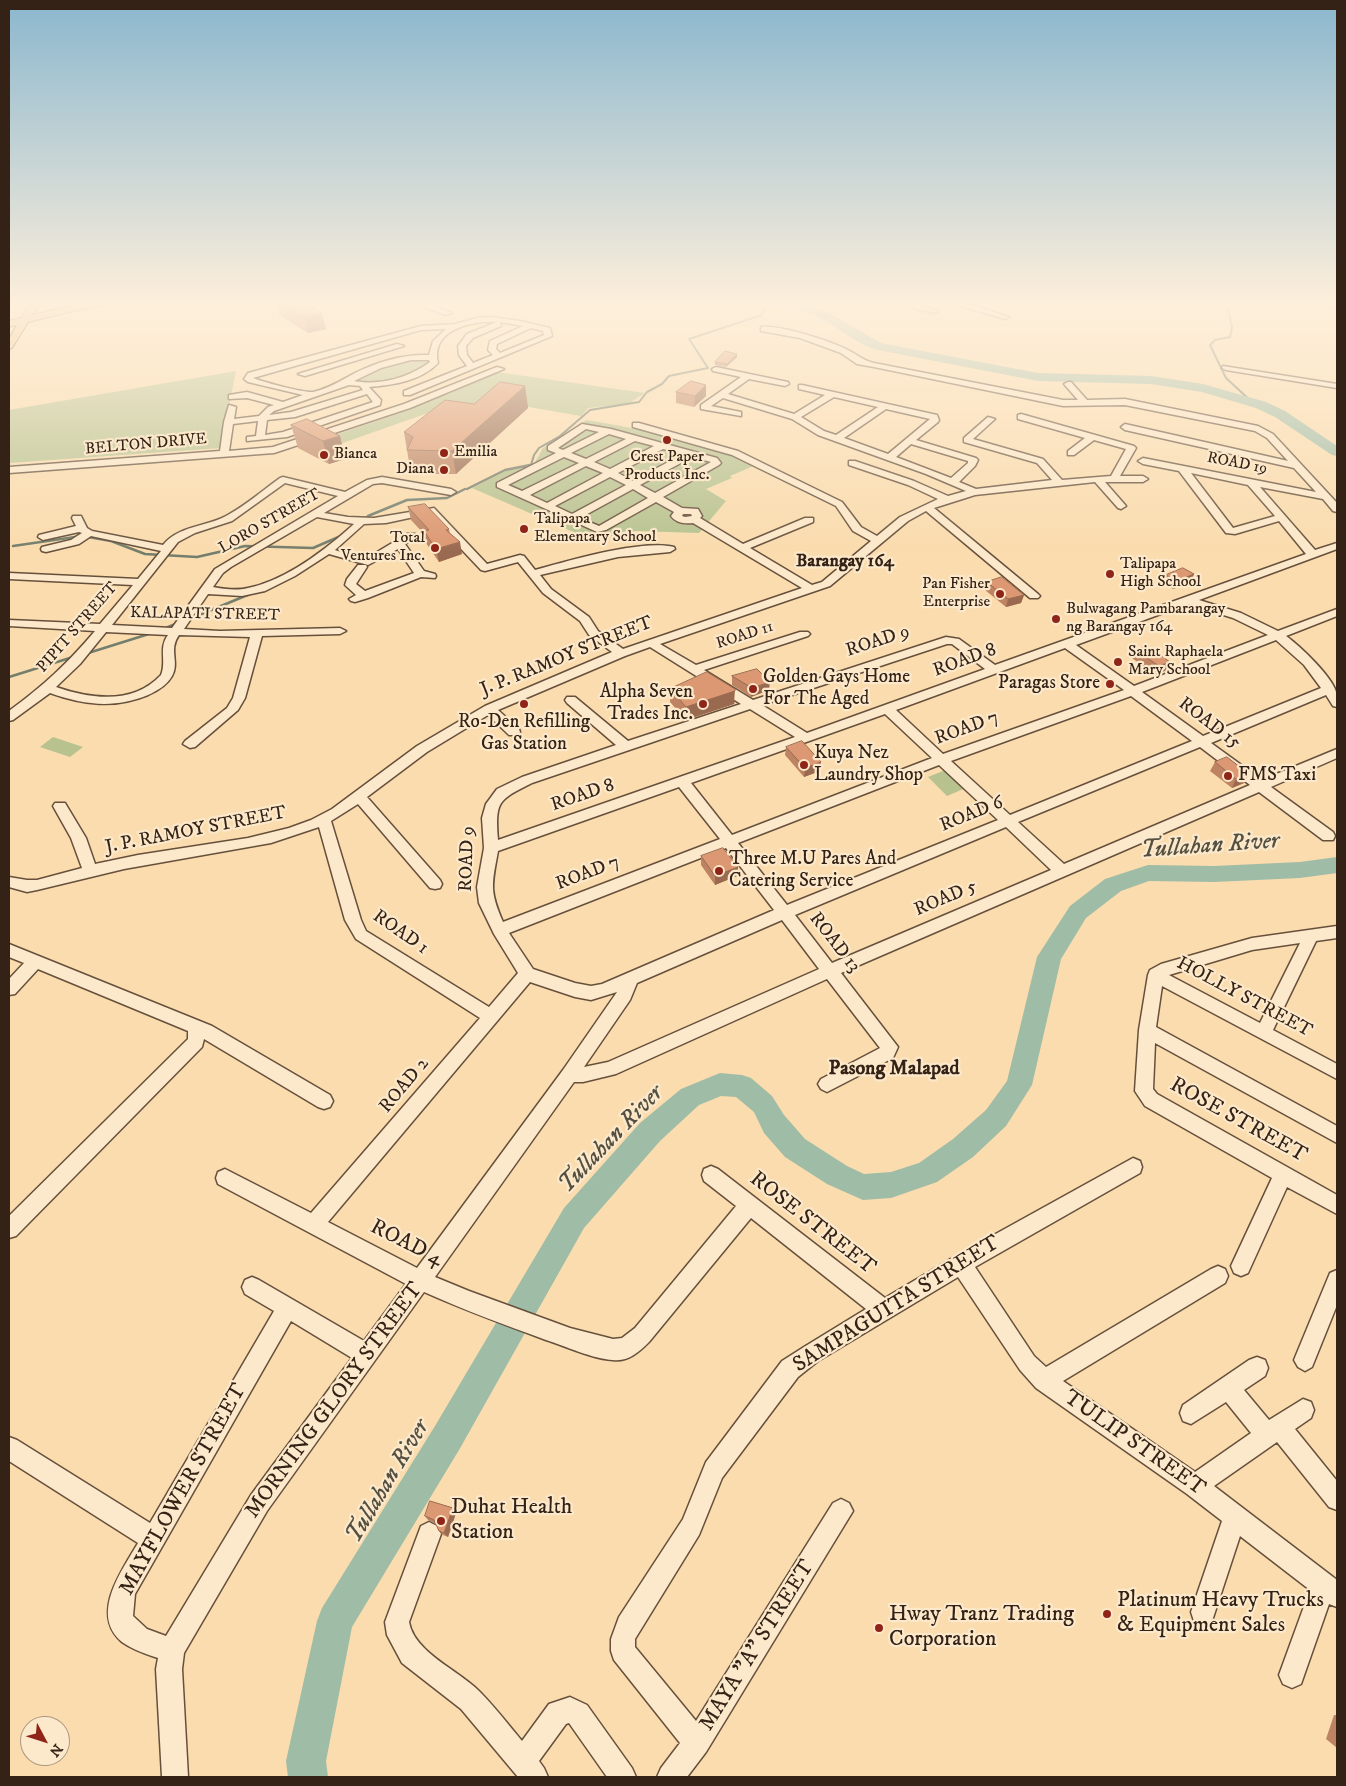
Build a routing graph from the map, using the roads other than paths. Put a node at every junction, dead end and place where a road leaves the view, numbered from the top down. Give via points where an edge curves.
1 (279, 385) edge
2 (335, 385) edge
3 (359, 385) edge
4 (376, 385) edge
5 (402, 385) edge
6 (424, 385) edge
7 (459, 385) edge
8 (735, 385) edge
9 (974, 385) edge
10 (1069, 385) edge
11 (802, 387) dead end
12 (366, 388) junction
13 (409, 391) junction
14 (309, 394) junction
15 (832, 394) junction
16 (722, 395) junction
17 (232, 397) dead end
18 (424, 399) junction
19 (1085, 403) junction
20 (281, 404) junction
21 (886, 405) junction
22 (232, 407) dead end
23 (738, 414) dead end
24 (795, 417) junction
25 (1021, 417) dead end
26 (262, 418) junction
27 (991, 419) dead end
28 (228, 422) junction
29 (636, 425) dead end
30 (1125, 427) dead end
31 (608, 430) junction
32 (1093, 436) junction
33 (260, 438) junction
34 (634, 438) junction
35 (250, 439) dead end
36 (837, 439) junction
37 (910, 441) junction
38 (286, 446) junction
39 (661, 446) junction
40 (224, 451) junction
41 (562, 453) junction
42 (690, 454) junction
43 (1071, 454) dead end
44 (890, 457) junction
45 (1143, 461) dead end
46 (586, 463) junction
47 (852, 463) dead end
48 (56, 466) junction
49 (1298, 466) junction
50 (1182, 468) junction
51 (9, 469) edge
52 (611, 473) junction
53 (1114, 478) junction
54 (1097, 479) junction
55 (1143, 479) dead end
56 (954, 482) junction
57 (1059, 482) junction
58 (1251, 482) junction
59 (634, 484) junction
60 (451, 492) dead end
61 (975, 492) junction
62 (346, 495) junction
63 (521, 496) junction
64 (656, 497) junction
65 (1326, 497) junction
66 (947, 499) junction
67 (1121, 506) dead end
68 (546, 507) junction
69 (927, 507) junction
70 (1337, 509) edge
71 (316, 514) junction
72 (1282, 517) junction
73 (572, 518) junction
74 (809, 520) dead end
75 (360, 523) junction
76 (83, 526) junction
77 (411, 536) dead end
78 (43, 537) dead end
79 (877, 540) junction
80 (399, 543) junction
81 (1337, 546) edge
82 (742, 548) junction
83 (46, 549) dead end
84 (670, 549) dead end
85 (165, 551) junction
86 (328, 551) junction
87 (1313, 555) junction
88 (362, 563) junction
89 (533, 574) junction
90 (9, 576) edge
91 (139, 582) junction
92 (811, 589) junction
93 (205, 590) junction
94 (1034, 596) dead end
95 (1187, 600) junction
96 (1337, 612) edge
97 (9, 623) edge
98 (103, 628) junction
99 (340, 631) dead end
100 (174, 632) junction
101 (257, 634) junction
102 (804, 634) dead end
103 (1278, 634) junction
104 (654, 641) junction
105 (1067, 644) junction
106 (620, 653) junction
107 (696, 669) junction
108 (994, 670) junction
109 (48, 688) junction
110 (1133, 690) junction
111 (1328, 690) junction
112 (571, 700) dead end
113 (1337, 703) edge
114 (753, 705) junction
115 (887, 708) junction
116 (489, 709) junction
117 (9, 717) edge
118 (514, 732) dead end
119 (806, 738) junction
120 (1202, 742) junction
121 (190, 744) dead end
122 (626, 746) junction
123 (1337, 753) edge
124 (942, 759) junction
125 (682, 781) junction
126 (1260, 785) junction
127 (359, 796) junction
128 (60, 806) dead end
129 (324, 820) junction
130 (1009, 822) junction
131 (1328, 836) dead end
132 (728, 842) junction
133 (490, 848) junction
134 (1062, 871) junction
135 (90, 872) junction
136 (9, 882) edge
137 (435, 884) dead end
138 (784, 913) junction
139 (499, 930) junction
140 (1327, 935) edge
141 (9, 950) edge
142 (36, 961) junction
143 (829, 971) junction
144 (527, 974) junction
145 (1156, 975) junction
146 (631, 978) junction
147 (9, 990) edge
148 (491, 1016) junction
149 (196, 1028) junction
150 (1147, 1030) junction
151 (1263, 1032) junction
152 (1335, 1065) edge
153 (569, 1075) junction
154 (827, 1084) dead end
155 (324, 1101) dead end
156 (1337, 1135) edge
157 (1133, 1167) dead end
158 (1284, 1174) junction
159 (711, 1175) dead end
160 (225, 1178) dead end
161 (749, 1205) junction
162 (1337, 1205) edge
163 (314, 1224) junction
164 (9, 1229) edge
165 (961, 1264) junction
166 (1241, 1266) dead end
167 (1218, 1276) dead end
168 (1337, 1280) edge
169 (421, 1281) junction
170 (252, 1287) dead end
171 (287, 1308) junction
172 (884, 1310) junction
173 (367, 1355) junction
174 (1305, 1360) dead end
175 (1257, 1368) dead end
176 (1044, 1380) junction
177 (1228, 1387) junction
178 (1303, 1410) dead end
179 (1191, 1413) dead end
180 (1273, 1431) junction
181 (9, 1448) edge
182 (1195, 1486) junction
183 (1337, 1499) edge
184 (842, 1512) dead end
185 (1235, 1517) junction
186 (429, 1534) dead end
187 (154, 1539) junction
188 (1330, 1590) edge
189 (1203, 1612) dead end
190 (172, 1650) junction
191 (1292, 1675) dead end
192 (697, 1743) junction
193 (529, 1769) edge
194 (175, 1777) edge
195 (623, 1777) edge
196 (670, 1777) edge

1 - 14 street
2 - 14 street
3 - 12 street
4 - 12 street
5 - 13 street
6 - 13 street
7 - 18 street, BELTON DRIVE
8 - 16 street
9 - 19 street via 1062,403
10 - 19 street
11 - 15 street
12 - 26 street via 301,413
12 - 33 street via 377,403 284,435
13 - 18 street
14 - 20 street
15 - 21 street
15 - 24 street
16 - 23 street via 704,408
16 - 24 street
17 - 20 street via 247,395
18 - 38 street, BELTON DRIVE
19 - 49 street via 1125,402 1258,429 1270,436
20 - 26 street via 264,413
21 - 36 street
21 - 37 street via 934,417
22 - 28 street
24 - 36 street
25 - 32 street
26 - 28 street
26 - 33 street
27 - 57 street via 967,440 1040,461
28 - 40 street
29 - 79 street via 735,453 838,504 857,529
30 - 49 street
31 - 34 street
31 - 41 street
31 - 41 street via 585,426 551,448
32 - 43 street
32 - 53 street via 1131,448
33 - 35 street
34 - 39 street
34 - 46 street
36 - 44 street
37 - 44 street
37 - 56 street via 973,460
38 - 40 street, BELTON DRIVE
38 - 48 street, BELTON DRIVE via 274,450
39 - 42 street
39 - 52 street
40 - 48 street, BELTON DRIVE
41 - 46 street
41 - 63 street via 500,485
42 - 59 street
42 - 64 street via 716,463
44 - 56 street
45 - 50 street, ROAD 19
46 - 52 street
46 - 63 street
47 - 66 street
48 - 51 street, BELTON DRIVE
49 - 65 street
50 - 58 street, ROAD 19
50 - 72 street via 1230,531
52 - 59 street
52 - 68 street
53 - 54 street, J. P. RAMOY STREET
53 - 55 street, J. P. RAMOY STREET
54 - 57 street, J. P. RAMOY STREET
54 - 67 street
56 - 61 street
57 - 61 street, J. P. RAMOY STREET
58 - 65 street, ROAD 19
58 - 72 street
59 - 64 street
59 - 73 street
60 - 62 street, LORO STREET via 382,480 370,482
61 - 66 street, J. P. RAMOY STREET
62 - 71 street, LORO STREET
62 - 85 street, PIPIT STREET via 282,480 230,518 178,536 166,546
63 - 68 street
64 - 73 street via 602,528
64 - 82 street via 680,511 676,514 680,519 694,519
65 - 70 street
66 - 69 street, J. P. RAMOY STREET
68 - 73 street
69 - 79 street, J. P. RAMOY STREET via 904,519
69 - 94 street
71 - 75 street
71 - 93 street, LORO STREET via 227,565
72 - 87 street
74 - 82 street
75 - 86 street
75 - 89 street via 430,510 485,568 520,558
76 - 78 street
76 - 83 street via 75,542
76 - 85 street
77 - 80 street
79 - 92 street, J. P. RAMOY STREET via 831,581
80 - 88 street
80 - 88 street via 425,575 359,598 350,585
81 - 87 street, ROAD 8
82 - 92 street
84 - 89 street via 621,552
85 - 91 street, PIPIT STREET
86 - 88 street
86 - 93 street via 288,575 256,589 238,592
87 - 95 street, ROAD 8
89 - 106 street via 547,591 585,619 593,633
90 - 91 street
91 - 98 street, PIPIT STREET
92 - 104 street, J. P. RAMOY STREET
93 - 100 street, LORO STREET
95 - 103 street via 1246,619
95 - 105 street, ROAD 8
96 - 103 street, ROAD 7
97 - 98 street, KALAPATI STREET
98 - 100 street, KALAPATI STREET
98 - 109 street, PIPIT STREET
99 - 101 street, KALAPATI STREET
100 - 101 street, KALAPATI STREET
100 - 109 street, LORO STREET via 167,646 170,665 165,677 156,686 136,696 93,702
101 - 121 street via 240,698 232,710
102 - 107 street, ROAD 11
103 - 110 street, ROAD 7
103 - 111 street via 1307,661
104 - 106 street, J. P. RAMOY STREET
104 - 107 street
105 - 108 street, ROAD 8
105 - 110 street, ROAD 15
106 - 116 street, J. P. RAMOY STREET
107 - 114 street
108 - 114 street, ROAD 9 via 955,641 946,640
108 - 115 street, ROAD 8
109 - 117 street, PIPIT STREET
110 - 120 street, ROAD 15
110 - 124 street, ROAD 7
111 - 113 street
111 - 120 street, ROAD 6
112 - 122 street
114 - 119 street
114 - 122 street, ROAD 9
115 - 119 street, ROAD 8
115 - 124 street
116 - 118 street
116 - 127 street, J. P. RAMOY STREET via 442,735
119 - 125 street, ROAD 8
120 - 126 street, ROAD 15
120 - 130 street, ROAD 6
122 - 133 street, ROAD 9 via 527,780 502,792 493,804 489,818
123 - 126 street, ROAD 5
124 - 130 street
124 - 132 street, ROAD 7
125 - 132 street, ROAD 13
125 - 133 street, ROAD 8
126 - 131 street, ROAD 15
126 - 134 street, ROAD 5
127 - 129 street, J. P. RAMOY STREET
127 - 137 street
128 - 135 street via 78,833
129 - 135 street, J. P. RAMOY STREET via 262,840 151,858
129 - 148 street, ROAD 1 via 353,920 361,935
130 - 134 street
130 - 138 street, ROAD 6
132 - 138 street, ROAD 13
132 - 139 street, ROAD 7
133 - 139 street, ROAD 9 via 484,887 486,903
134 - 143 street, ROAD 5
135 - 136 street, J. P. RAMOY STREET via 27,886
138 - 143 street, ROAD 13
138 - 146 street, ROAD 6
139 - 144 street, ROAD 9
140 - 145 street via 1252,944 1167,968
140 - 151 street
141 - 142 street
142 - 147 street
142 - 149 street
143 - 153 street, ROAD 5 via 610,1069
143 - 154 street, ROAD 13 via 889,1047 887,1053
144 - 146 street via 591,993
144 - 148 street, ROAD 2
145 - 150 street
145 - 151 street, HOLLY STREET
146 - 153 street, MORNING GLORY STREET via 624,995
148 - 163 street, ROAD 2
149 - 155 street via 240,1050
149 - 164 street via 196,1042
150 - 156 street
150 - 158 street, ROSE STREET via 1144,1092 1151,1100
151 - 152 street, HOLLY STREET
153 - 169 street, MORNING GLORY STREET
157 - 165 street, SAMPAGUITA STREET
158 - 162 street, ROSE STREET
158 - 166 street
159 - 161 street, ROSE STREET
160 - 163 street, ROAD 4
161 - 169 street, ROAD 4 via 642,1335 627,1348 613,1350 570,1338
161 - 172 street, ROSE STREET
163 - 169 street, ROAD 4
165 - 172 street, SAMPAGUITA STREET
165 - 176 street, TULIP STREET via 1028,1363
167 - 176 street
168 - 174 street
169 - 173 street, MORNING GLORY STREET
170 - 171 street
171 - 173 street
171 - 187 street, MAYFLOWER STREET
172 - 192 street, SAMPAGUITA STREET via 790,1369 714,1470 691,1527 622,1639 624,1651
173 - 190 street, MORNING GLORY STREET via 260,1503
175 - 177 street
176 - 182 street, TULIP STREET
177 - 179 street
177 - 180 street
178 - 180 street
180 - 182 street
180 - 183 street
181 - 187 street
182 - 185 street, TULIP STREET
184 - 192 street, MAYA "A" STREET
185 - 188 street, TULIP STREET
185 - 189 street
186 - 193 street via 397,1622 399,1635 411,1654 470,1700
187 - 190 street, MAYFLOWER STREET via 124,1590 120,1619 126,1629 138,1638
188 - 191 street
190 - 194 street, MORNING GLORY STREET via 168,1669
192 - 196 street, MAYA "A" STREET
193 - 195 street via 558,1713 570,1710 578,1714

